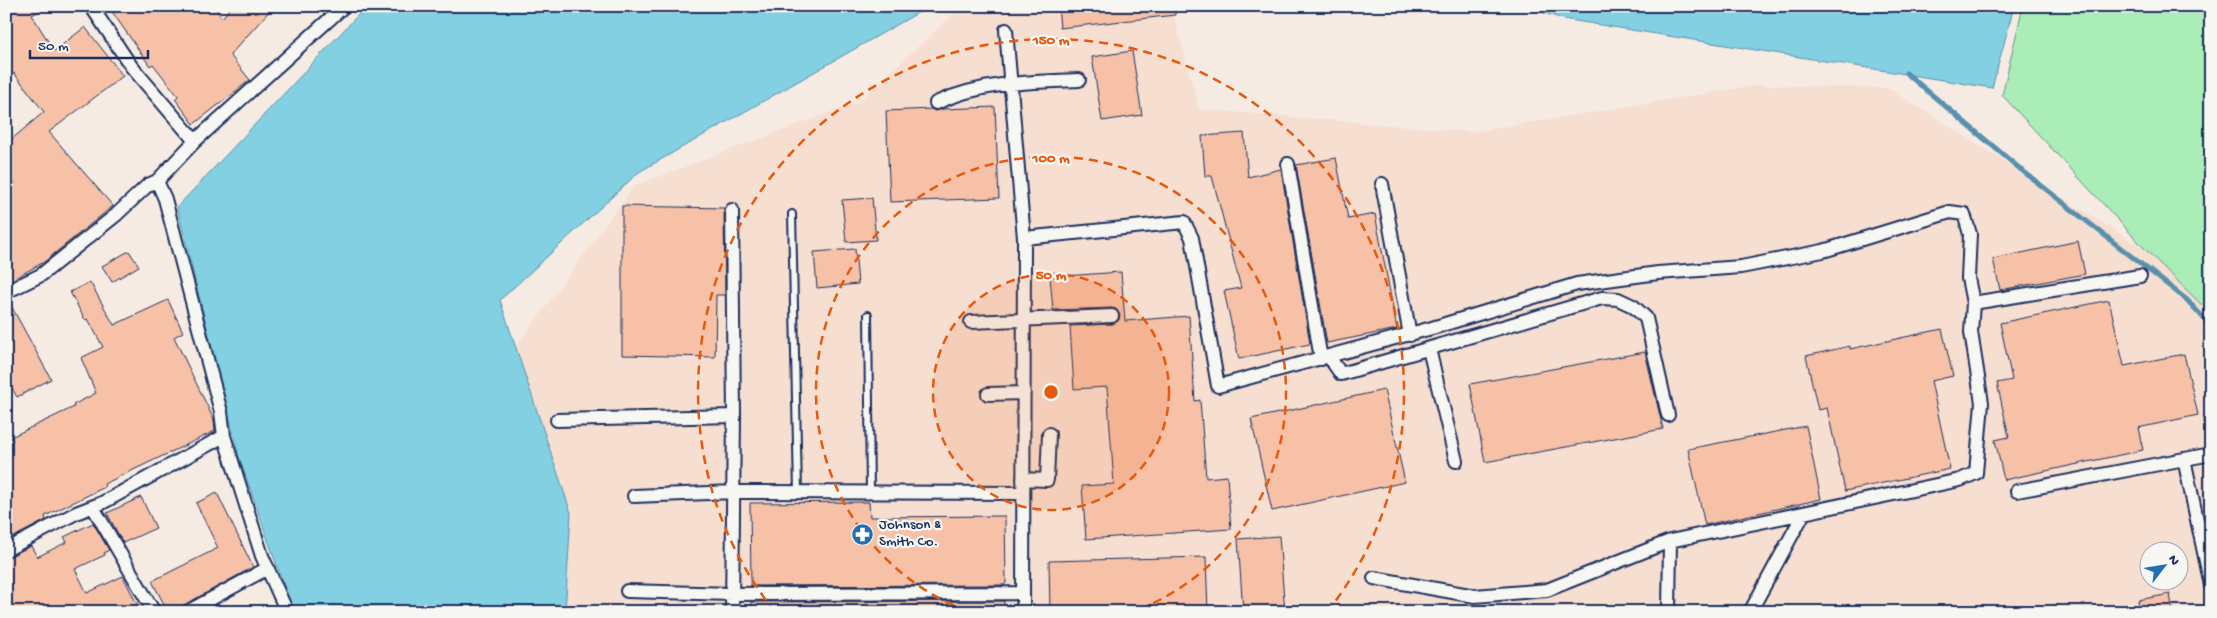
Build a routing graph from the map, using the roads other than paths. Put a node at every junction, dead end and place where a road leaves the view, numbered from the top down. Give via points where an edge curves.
1 (91, 6) edge
2 (344, 6) edge
3 (1006, 30) dead end
4 (1078, 80) dead end
5 (1010, 82) junction
6 (936, 103) dead end
7 (195, 141) junction
8 (1288, 164) dead end
9 (157, 181) junction
10 (1382, 184) dead end
11 (732, 210) dead end
12 (792, 214) dead end
13 (1024, 238) junction
14 (2140, 276) dead end
15 (6, 292) edge
16 (1973, 302) junction
17 (868, 315) dead end
18 (1112, 316) dead end
19 (1024, 320) junction
20 (971, 322) dead end
21 (1410, 335) junction
22 (1429, 349) junction
23 (1325, 358) junction
24 (1024, 393) junction
25 (988, 394) dead end
26 (1668, 415) dead end
27 (734, 416) junction
28 (557, 420) dead end
29 (1049, 434) dead end
30 (224, 436) junction
31 (2211, 454) edge
32 (2184, 459) junction
33 (1456, 461) dead end
34 (1023, 479) junction
35 (2017, 491) dead end
36 (734, 492) junction
37 (798, 492) junction
38 (870, 492) junction
39 (1023, 493) junction
40 (634, 496) dead end
41 (93, 507) junction
42 (1804, 512) junction
43 (1670, 541) junction
44 (6, 550) edge
45 (268, 568) junction
46 (1374, 578) dead end
47 (2211, 584) edge
48 (627, 591) dead end
49 (1023, 593) junction
50 (732, 594) junction
51 (154, 612) edge
52 (187, 612) edge
53 (287, 612) edge
54 (732, 612) edge
55 (1023, 612) edge
56 (1669, 612) edge
57 (1750, 612) edge

1 - 7 street via 131,66
2 - 7 street
3 - 5 street
4 - 5 street
5 - 6 street via 975,89
5 - 13 street
7 - 9 street
8 - 23 street
9 - 15 street via 148,185 41,275
9 - 30 street via 165,199
10 - 21 street
11 - 27 street
12 - 37 lane
13 - 19 street
13 - 23 street via 1184,222 1192,238 1218,386
14 - 16 street
16 - 21 street via 1968,278 1970,234 1964,214 1950,212 1823,252 1741,267 1640,274 1577,284
16 - 42 street via 1972,332 1982,402 1976,473 1960,480
17 - 38 lane
18 - 19 street
19 - 20 street
19 - 24 street
21 - 23 street
22 - 23 street via 1341,374
22 - 26 street via 1602,298 1618,299 1633,306 1646,318
22 - 33 street
24 - 25 street
24 - 34 street
27 - 28 street
27 - 36 street
29 - 34 street via 1047,480
30 - 41 street
30 - 45 street
31 - 32 street
32 - 35 street
32 - 47 street
34 - 39 street
36 - 37 street
36 - 40 street
36 - 50 street
37 - 38 street
38 - 39 street
39 - 49 street
41 - 44 street
41 - 51 street
42 - 43 street
42 - 57 street
43 - 46 street via 1547,590 1474,596
43 - 56 street
45 - 52 street
45 - 53 street
48 - 50 street
49 - 50 street
49 - 55 street
50 - 54 street

